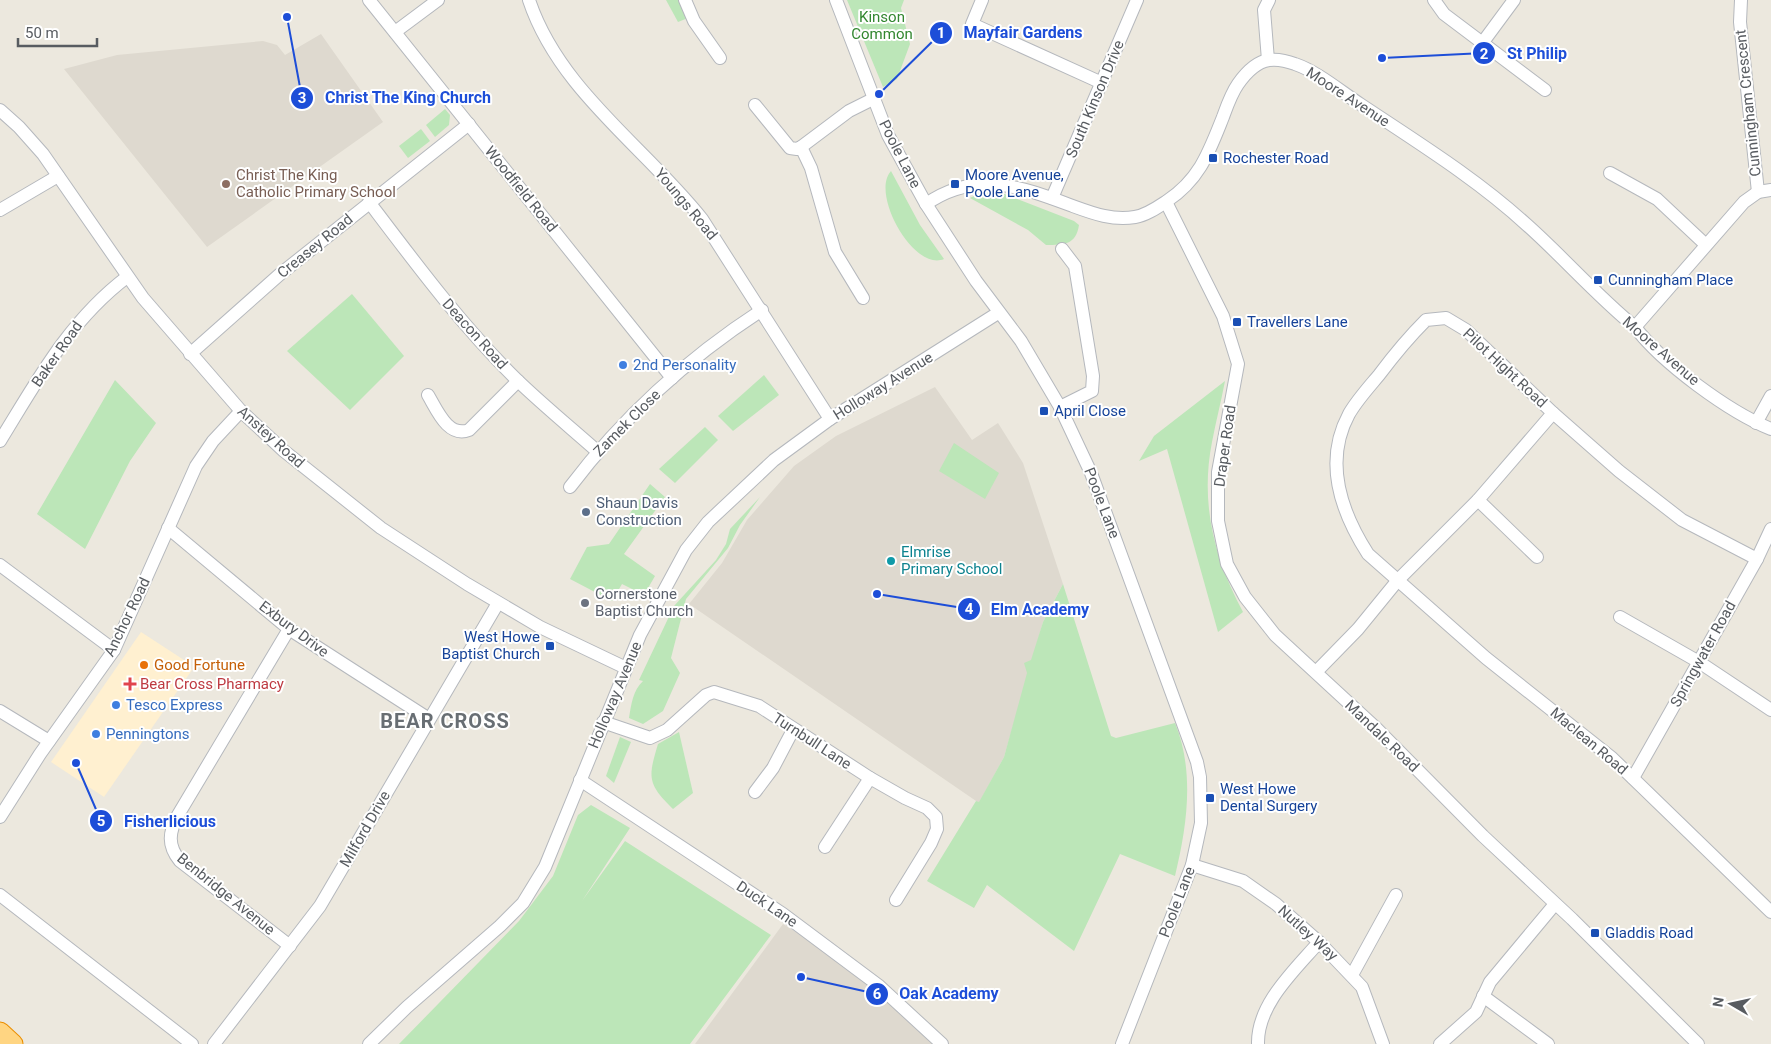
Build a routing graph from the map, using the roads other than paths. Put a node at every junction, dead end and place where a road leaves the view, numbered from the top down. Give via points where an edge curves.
1 (369, 0) edge
2 (438, 0) edge
3 (529, 0) edge
4 (685, 0) edge
5 (836, 0) edge
6 (982, 0) edge
7 (1137, 0) edge
8 (1269, 0) edge
9 (1434, 0) edge
10 (1514, 0) edge
11 (1741, 0) edge
12 (395, 32) junction
13 (1483, 42) junction
14 (720, 58) dead end
15 (1268, 60) junction
16 (1102, 83) junction
17 (1545, 90) dead end
18 (873, 99) junction
19 (755, 105) dead end
20 (0, 110) edge
21 (469, 124) junction
22 (801, 147) junction
23 (1610, 173) dead end
24 (58, 176) junction
25 (1765, 191) edge
26 (1052, 198) junction
27 (369, 202) junction
28 (1166, 202) junction
29 (926, 204) junction
30 (0, 210) edge
31 (1706, 245) junction
32 (1062, 249) dead end
33 (127, 278) junction
34 (863, 298) dead end
35 (762, 310) junction
36 (998, 313) junction
37 (1635, 327) junction
38 (190, 354) junction
39 (672, 378) junction
40 (518, 381) junction
41 (428, 396) dead end
42 (1771, 396) edge
43 (1060, 407) junction
44 (241, 411) junction
45 (1553, 413) junction
46 (830, 420) junction
47 (1756, 423) junction
48 (1771, 429) edge
49 (0, 441) edge
50 (597, 451) junction
51 (570, 487) dead end
52 (1478, 500) junction
53 (168, 528) junction
54 (1771, 529) edge
55 (1537, 558) dead end
56 (1757, 559) junction
57 (0, 565) edge
58 (1398, 580) junction
59 (498, 603) junction
60 (1620, 617) dead end
61 (289, 628) junction
62 (114, 650) junction
63 (1699, 662) junction
64 (626, 668) junction
65 (1318, 671) junction
66 (1771, 710) edge
67 (0, 711) edge
68 (429, 719) junction
69 (603, 722) junction
70 (793, 730) junction
71 (49, 741) junction
72 (870, 778) junction
73 (1633, 778) junction
74 (580, 780) junction
75 (755, 792) dead end
76 (0, 817) edge
77 (825, 847) dead end
78 (1192, 865) junction
79 (0, 895) edge
80 (1396, 895) dead end
81 (896, 900) dead end
82 (1555, 904) junction
83 (1771, 912) edge
84 (1319, 942) junction
85 (290, 946) junction
86 (1352, 975) junction
87 (1483, 996) junction
88 (0, 1032) edge
89 (13, 1044) edge
90 (192, 1044) edge
91 (214, 1044) edge
92 (370, 1044) edge
93 (942, 1044) edge
94 (1122, 1044) edge
95 (1258, 1044) edge
96 (1383, 1044) edge
97 (1440, 1044) edge
98 (1548, 1044) edge
99 (1698, 1044) edge

1 - 12 street, Woodfield Road
2 - 12 street
3 - 35 street, Youngs Road via 554,56 606,116 682,194
4 - 14 street via 694,21
5 - 18 street, Poole Lane
6 - 16 street via 972,24
7 - 16 street, South Kinson Drive
8 - 15 street via 1264,10
9 - 13 street via 1444,14
10 - 13 street
11 - 25 street, Cunningham Crescent via 1740,22
12 - 21 street, Woodfield Road
13 - 17 street
15 - 28 street via 1249,71 1237,86 1199,172 1186,188
15 - 37 street, Moore Avenue via 1297,65 1430,150 1526,224
16 - 26 street, South Kinson Drive
18 - 22 street via 850,111
18 - 29 street, Poole Lane via 888,135
19 - 22 street via 790,148
20 - 24 street, Anstey Road via 25,134
21 - 27 street, Creasey Road
21 - 39 street, Woodfield Road
22 - 34 street via 811,168 835,252
23 - 31 street via 1657,199
24 - 30 street
24 - 33 street, Anstey Road
25 - 31 street via 1744,202
26 - 28 street via 1093,214 1115,218 1137,217
26 - 29 street via 1000,184 973,183 949,190
27 - 38 street, Creasey Road via 279,275
27 - 40 street, Deacon Road via 438,294
28 - 65 street, Draper Road via 1222,316 1238,364 1218,472 1218,521 1227,564 1246,598 1275,635
29 - 36 street, Poole Lane
31 - 37 street
32 - 43 street via 1075,266 1093,376 1092,391
33 - 38 street, Anstey Road
33 - 49 street, Baker Road via 101,297 64,340
35 - 39 street, Zamek Close via 724,335
35 - 46 street, Youngs Road
36 - 43 street, Poole Lane via 1021,340
36 - 46 street, Holloway Avenue
37 - 47 street, Moore Avenue via 1644,340 1694,382
38 - 44 street, Anstey Road
39 - 50 street, Zamek Close
40 - 41 street via 469,430 462,432 451,429
40 - 50 street, Deacon Road
42 - 47 street
43 - 78 street, Poole Lane via 1091,473 1197,762 1201,823
44 - 53 street, Anchor Road via 213,441 196,466
44 - 59 street, Anstey Road via 284,451 377,524
45 - 52 street
45 - 56 street, Pilot Hight Road via 1682,520
45 - 58 street, Pilot Hight Road via 1466,330 1446,318 1426,320 1406,340 1348,416 1337,449 1341,503 1368,554
46 - 64 street, Holloway Avenue via 774,460 708,522 670,578
47 - 48 street, Moore Avenue
50 - 51 street, Zamek Close
52 - 55 street
52 - 58 street
53 - 61 street, Exbury Drive
53 - 62 street, Anchor Road
54 - 56 street, Springwater Road
56 - 63 street, Springwater Road
57 - 62 street
58 - 65 street
58 - 73 street, Maclean Road via 1486,658
59 - 64 street, Anstey Road
59 - 68 street, Milford Drive
60 - 63 street
61 - 68 street, Exbury Drive
61 - 85 street, Benbridge Avenue via 178,815 170,836 174,853 180,861
62 - 71 street, Anchor Road
63 - 66 street
63 - 73 street, Springwater Road
64 - 69 street, Holloway Avenue
65 - 82 street, Mandale Road
67 - 71 street
68 - 85 street, Milford Drive via 325,898
69 - 70 street, Turnbull Lane via 650,738 667,730 694,703 714,692 759,706
69 - 74 street, Holloway Avenue
70 - 72 street, Turnbull Lane
70 - 75 street via 773,768
71 - 76 street, Anchor Road
72 - 77 street
72 - 81 street, Turnbull Lane via 927,808 936,817 937,829 931,843
73 - 83 street, Maclean Road
74 - 92 street, Holloway Avenue via 545,868 523,903
74 - 93 street, Duck Lane via 783,914 878,985
78 - 84 street, Nutley Way via 1243,881 1276,904
78 - 94 street, Poole Lane
79 - 90 street
80 - 86 street
82 - 87 street via 1504,963
82 - 99 street, Mandale Road
84 - 86 street, Nutley Way
84 - 95 street via 1268,1006
85 - 91 street, Milford Drive
86 - 96 street, Nutley Way via 1368,999
87 - 97 street via 1476,1012
87 - 98 street
88 - 89 highway

